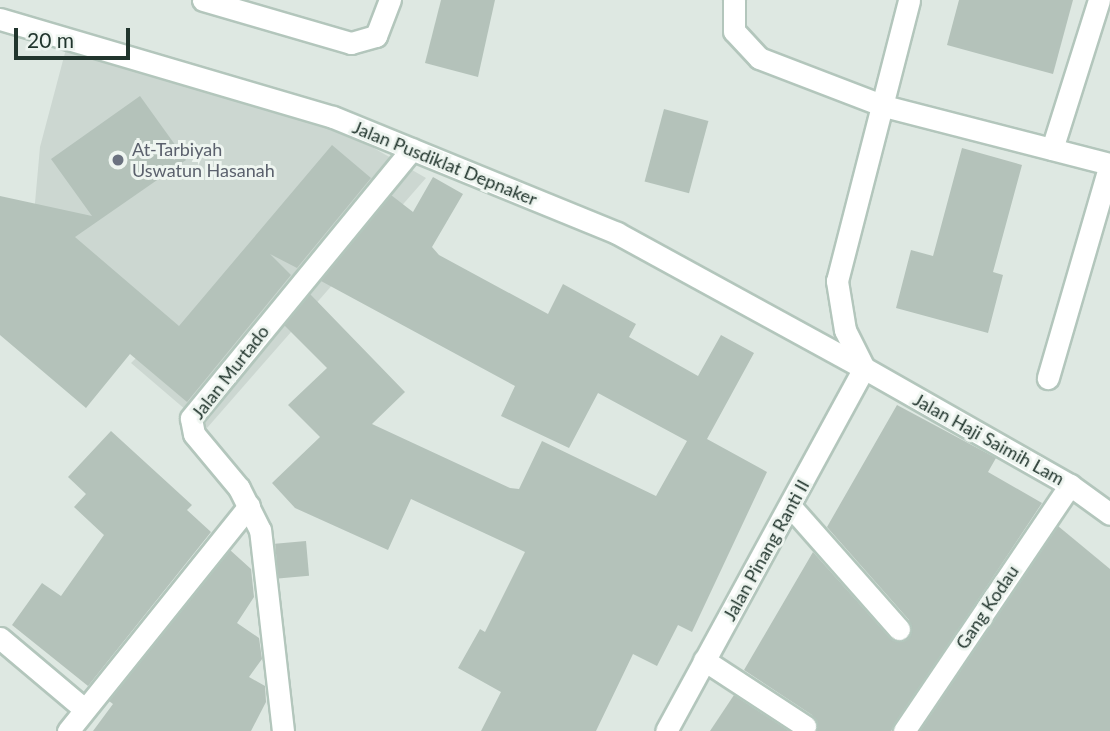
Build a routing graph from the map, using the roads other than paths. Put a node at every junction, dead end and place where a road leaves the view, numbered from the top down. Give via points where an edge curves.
1 (203, 0) edge
2 (390, 0) edge
3 (734, 0) edge
4 (909, 0) edge
5 (1099, 0) edge
6 (0, 19) edge
7 (884, 106) junction
8 (412, 149) junction
9 (1052, 149) junction
10 (864, 368) junction
11 (1048, 378) dead end
12 (1070, 485) junction
13 (249, 506) junction
14 (791, 507) junction
15 (1110, 514) edge
16 (899, 629) dead end
17 (0, 638) edge
18 (704, 660) junction
19 (82, 706) junction
20 (805, 726) dead end
21 (68, 731) edge
22 (283, 731) edge
23 (666, 731) edge
24 (904, 731) edge

1 - 2 street via 351,43 376,36
3 - 7 street via 734,31 760,58
4 - 7 street
5 - 9 street
6 - 8 street, Jalan Pusdiklat Depnaker via 333,117
7 - 9 street
7 - 10 street via 847,224 837,281 845,330
8 - 10 street, Jalan Pusdiklat Depnaker via 618,233
8 - 13 street, Jalan Murtado via 191,418 194,434
9 - 11 street via 1110,164
10 - 12 street, Jalan Haji Saimih Lam
10 - 14 street, Jalan Pinang Ranti II
12 - 15 street, Jalan Haji Saimih Lam
12 - 24 street, Gang Kodau
13 - 19 street
13 - 22 street via 266,556
14 - 16 street
14 - 18 street, Jalan Pinang Ranti II
17 - 19 street
18 - 20 street
18 - 23 street, Jalan Pinang Ranti II
19 - 21 street

